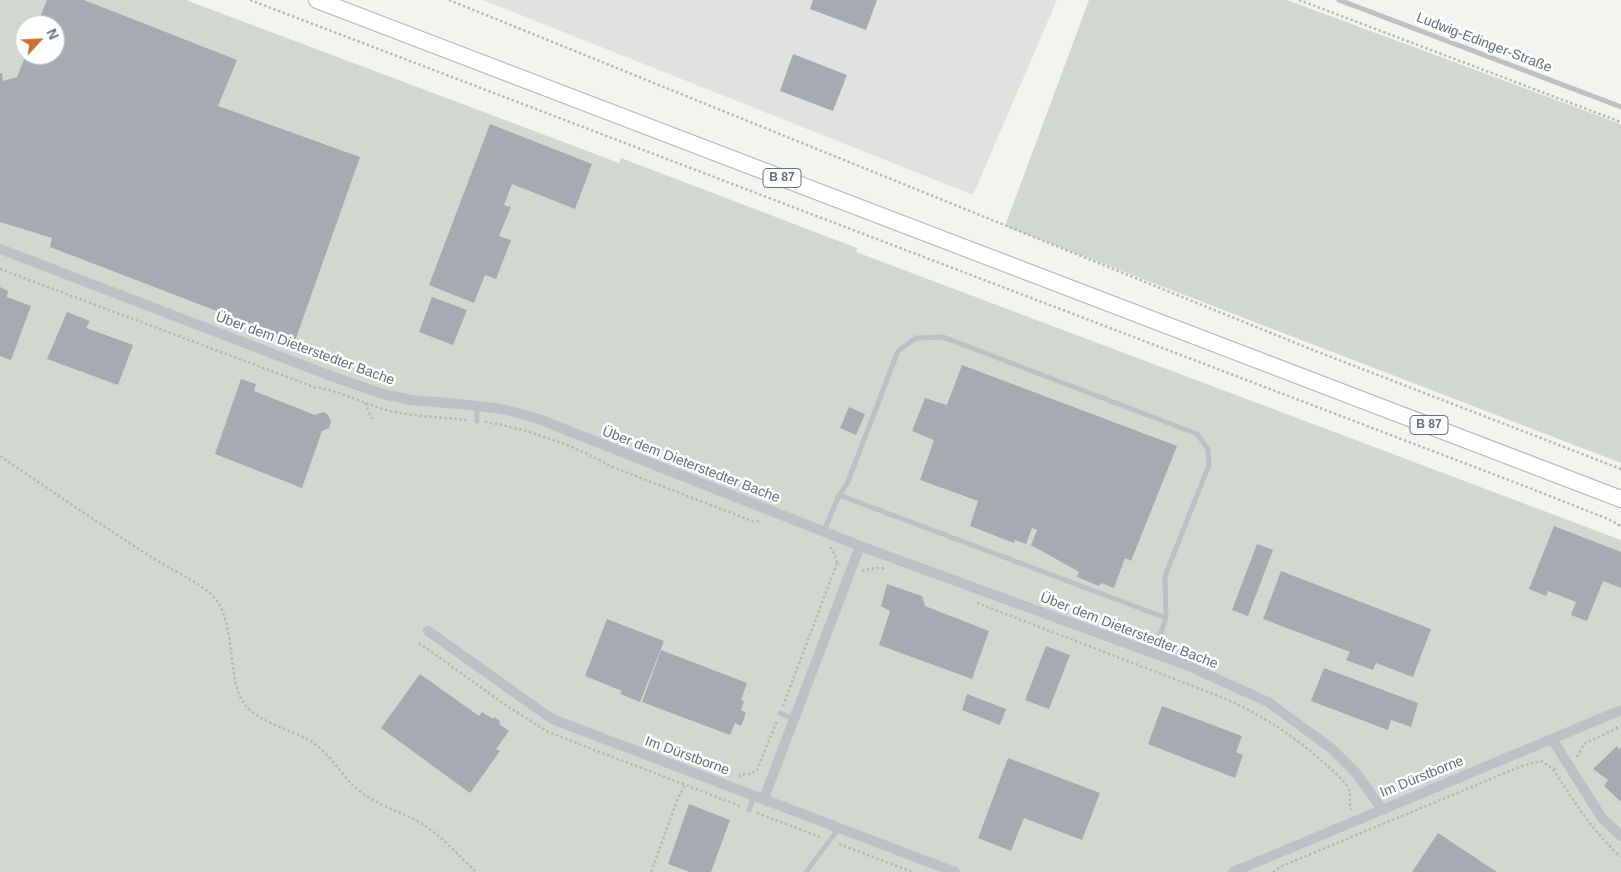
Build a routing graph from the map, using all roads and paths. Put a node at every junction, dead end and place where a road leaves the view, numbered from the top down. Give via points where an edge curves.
1 (250, 0) edge
2 (317, 0) edge
3 (449, 0) edge
4 (1300, 0) edge
5 (1339, 0) edge
6 (1621, 107) edge
7 (1621, 122) edge
8 (0, 249) edge
9 (0, 269) edge
10 (365, 403) junction
11 (478, 405) junction
12 (477, 420) junction
13 (372, 421) dead end
14 (0, 456) edge
15 (1621, 469) edge
16 (839, 495) junction
17 (1621, 499) edge
18 (763, 521) dead end
19 (1621, 526) edge
20 (824, 532) junction
21 (823, 543) dead end
22 (860, 546) junction
23 (837, 563) junction
24 (886, 568) dead end
25 (851, 569) junction
26 (974, 601) dead end
27 (1166, 618) junction
28 (428, 631) dead end
29 (1154, 653) junction
30 (1621, 710) edge
31 (780, 714) junction
32 (794, 719) junction
33 (1621, 726) edge
34 (1552, 739) junction
35 (1567, 764) junction
36 (691, 773) junction
37 (735, 788) junction
38 (759, 797) junction
39 (730, 802) dead end
40 (1382, 808) junction
41 (749, 810) dead end
42 (1356, 820) junction
43 (839, 828) junction
44 (1362, 833) junction
45 (1621, 836) edge
46 (1238, 871) edge
47 (476, 872) edge
48 (652, 872) edge
49 (806, 872) edge
50 (954, 872) edge
51 (1273, 872) edge

1 - 19 path via 1490,473
2 - 17 main road, B 87
3 - 15 path via 1304,347
4 - 7 path
5 - 6 lane, Ludwig-Edinger-Straße
8 - 11 street, Über dem Dieterstedter Bache via 382,394 411,400
9 - 10 path via 314,388 326,388
10 - 12 path via 407,414
10 - 13 path
11 - 12 lane
11 - 20 street, Über dem Dieterstedter Bache via 536,418
12 - 18 path via 542,437 752,521
14 - 47 path via 216,599 224,612 238,689 246,706 272,724 312,742 361,792 430,830
16 - 20 lane
16 - 27 lane
16 - 27 lane via 847,484 898,352 916,338 952,340 1197,434 1208,448 1209,465 1165,576
20 - 22 street, Über dem Dieterstedter Bache
21 - 23 path via 831,548
22 - 25 street
22 - 29 street, Über dem Dieterstedter Bache
23 - 25 path
23 - 31 path
24 - 25 path via 858,572
25 - 32 street
26 - 42 path via 1221,697 1270,720 1306,747 1348,786 1350,806
27 - 29 lane
28 - 36 street, Im Dürstborne via 552,718
29 - 40 street, Über dem Dieterstedter Bache via 1268,702 1331,748 1356,773
30 - 34 street, Im Dürstborne
31 - 32 lane
31 - 37 path via 757,770 740,775
32 - 38 street
33 - 35 path via 1584,744 1578,755
34 - 35 street
34 - 40 street, Im Dürstborne
35 - 44 path via 1553,769 1541,761 1522,766
35 - 45 street via 1602,818
36 - 37 street, Im Dürstborne
36 - 48 path via 678,798
37 - 38 street, Im Dürstborne
37 - 39 path
38 - 41 lane
38 - 43 street, Im Dürstborne
40 - 42 street, Im Dürstborne
42 - 44 path
42 - 46 street, Im Dürstborne
43 - 49 lane
43 - 50 street, Im Dürstborne
44 - 51 path

